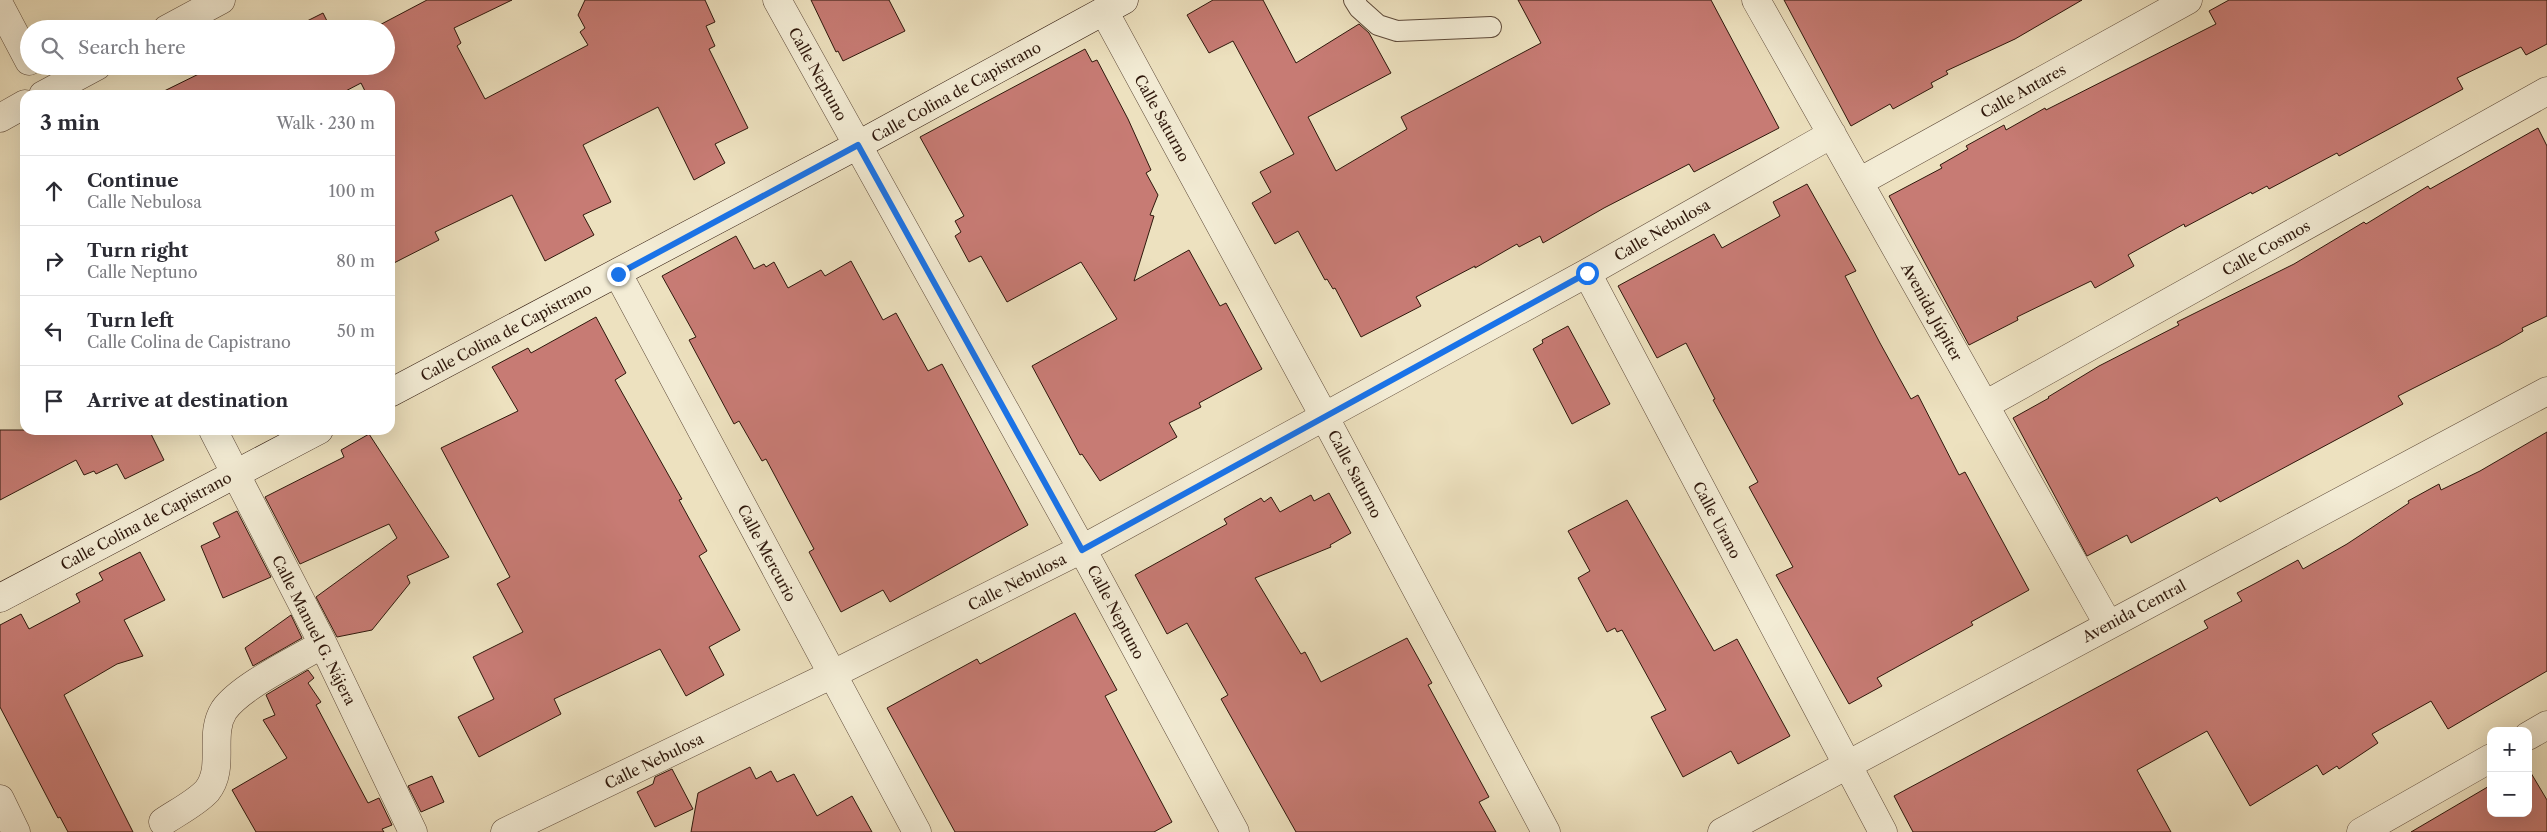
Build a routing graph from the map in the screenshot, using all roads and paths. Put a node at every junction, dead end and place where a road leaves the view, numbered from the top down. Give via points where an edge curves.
1 (222, 0) edge
2 (776, 0) edge
3 (1354, 0) edge
4 (1756, 0) edge
5 (2188, 0) edge
6 (0, 6) edge
7 (1114, 6) edge
8 (184, 20) edge
9 (1491, 27) dead end
10 (20, 44) edge
11 (34, 75) edge
12 (80, 75) edge
13 (38, 90) edge
14 (53, 90) edge
15 (2547, 90) edge
16 (20, 108) edge
17 (0, 118) edge
18 (1832, 134) junction
19 (858, 145) junction
20 (1859, 182) junction
21 (1587, 273) junction
22 (618, 274) junction
23 (395, 390) edge
24 (2547, 391) edge
25 (1984, 405) junction
26 (1324, 416) junction
27 (216, 435) edge
28 (309, 435) edge
29 (235, 474) junction
30 (1082, 550) junction
31 (0, 598) edge
32 (2108, 624) junction
33 (322, 644) junction
34 (831, 675) junction
35 (2547, 725) edge
36 (2532, 734) edge
37 (2487, 760) edge
38 (1848, 767) junction
39 (0, 799) edge
40 (162, 822) dead end
41 (16, 832) edge
42 (413, 832) edge
43 (505, 832) edge
44 (917, 832) edge
45 (1235, 832) edge
46 (1546, 832) edge
47 (1722, 832) edge
48 (1883, 832) edge
49 (2361, 832) edge

1 - 8 street
2 - 19 street, Calle Neptuno
3 - 9 lane via 1378,24 1397,31
4 - 18 street, Avenida Júpiter
5 - 20 street, Calle Antares
6 - 10 street
7 - 19 street, Calle Colina de Capistrano
7 - 26 street, Calle Saturno
11 - 13 street
12 - 14 street
15 - 25 street, Calle Cosmos
16 - 17 street
18 - 20 street, Avenida Júpiter
18 - 21 street, Calle Nebulosa
19 - 22 street, Calle Colina de Capistrano
19 - 30 street, Calle Neptuno
20 - 25 street, Avenida Júpiter
21 - 26 street, Calle Nebulosa
21 - 38 street, Calle Urano
22 - 23 street, Calle Colina de Capistrano
22 - 34 street, Calle Mercurio
24 - 32 street, Avenida Central
25 - 32 street, Avenida Júpiter
26 - 30 street, Calle Nebulosa
26 - 46 street, Calle Saturno
27 - 29 street, Calle Manuel G. Nájera
28 - 29 street, Calle Colina de Capistrano
29 - 31 street, Calle Colina de Capistrano
29 - 33 street, Calle Manuel G. Nájera
30 - 34 street, Calle Nebulosa
30 - 45 street, Calle Neptuno
32 - 38 street, Avenida Central
33 - 40 street via 236,696 218,727 216,776 206,792
33 - 42 street, Calle Manuel G. Nájera
34 - 43 street, Calle Nebulosa
34 - 44 street, Calle Mercurio
35 - 36 street
37 - 49 street
38 - 47 street, Avenida Central
38 - 48 street, Calle Urano
39 - 41 street

